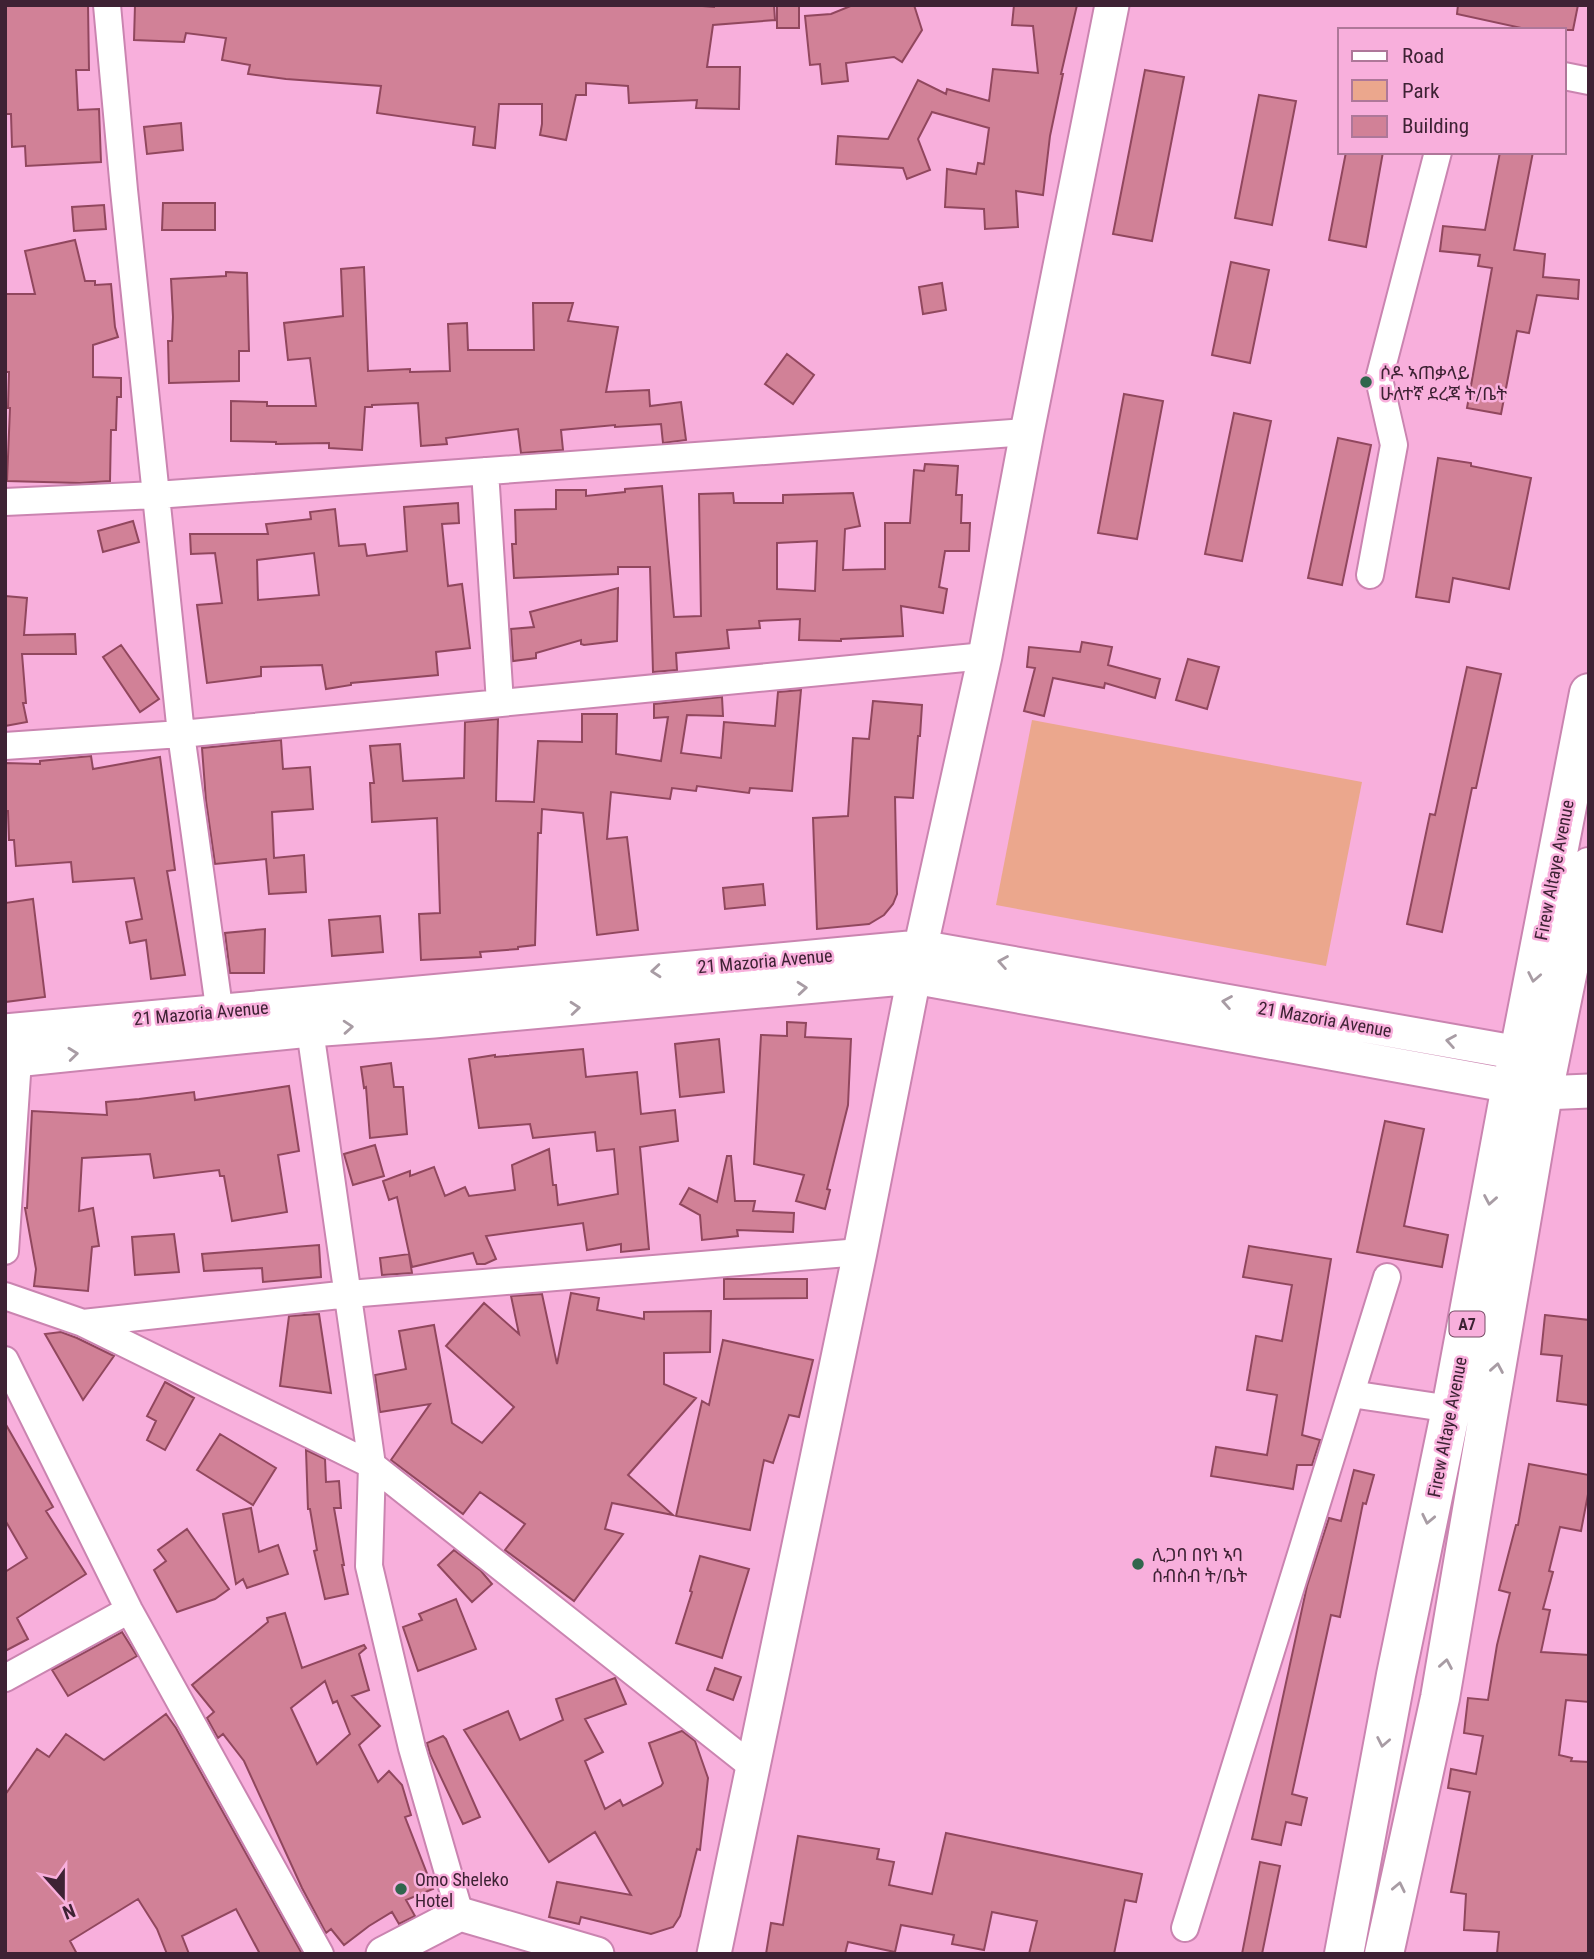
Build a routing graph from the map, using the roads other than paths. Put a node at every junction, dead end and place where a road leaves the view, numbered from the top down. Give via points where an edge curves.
1 (107, 5) edge
2 (1112, 5) edge
3 (1566, 76) edge
4 (1589, 81) edge
5 (1437, 154) edge
6 (1027, 432) junction
7 (485, 471) junction
8 (156, 495) junction
9 (5, 502) edge
10 (1370, 575) dead end
11 (985, 656) junction
12 (1589, 693) edge
13 (500, 703) junction
14 (181, 734) junction
15 (5, 746) edge
16 (1589, 867) edge
17 (917, 962) junction
18 (221, 1024) junction
19 (310, 1030) junction
20 (9, 1051) edge
21 (1531, 1074) junction
22 (1589, 1078) edge
23 (1589, 1091) edge
24 (5, 1251) edge
25 (860, 1252) junction
26 (1387, 1277) dead end
27 (349, 1294) junction
28 (5, 1296) edge
29 (83, 1323) junction
30 (5, 1360) edge
31 (1351, 1394) junction
32 (1451, 1409) junction
33 (1490, 1412) junction
34 (372, 1465) junction
35 (129, 1610) junction
36 (5, 1678) edge
37 (753, 1767) junction
38 (460, 1914) junction
39 (1185, 1928) dead end
40 (320, 1954) edge
41 (383, 1954) edge
42 (597, 1954) edge
43 (714, 1954) edge
44 (1344, 1954) edge
45 (1384, 1954) edge

1 - 8 street
2 - 6 main road
3 - 4 street
5 - 10 street via 1379,379 1394,444
6 - 7 street
6 - 11 main road
7 - 8 street
7 - 13 street
8 - 9 street
8 - 14 street
11 - 13 street
11 - 17 main road
12 -> 21 highway, Firew Altaye Avenue / A7
13 - 14 street
14 - 15 street
14 - 18 street
16 - 21 highway, Firew Altaye Avenue / A7
17 -> 18 main road, 21 Mazoria Avenue
19 -> 17 main road, 21 Mazoria Avenue via 434,1021
17 - 21 main road, 21 Mazoria Avenue
17 - 25 main road
18 - 19 main road, 21 Mazoria Avenue
18 - 20 main road, 21 Mazoria Avenue
19 - 27 street
20 - 24 street
21 - 22 main road, 21 Mazoria Avenue
21 - 23 main road, 21 Mazoria Avenue
21 -> 32 highway, Firew Altaye Avenue / A7
33 -> 21 highway, Firew Altaye Avenue / A7
25 - 27 street
25 - 37 main road
26 - 31 street
27 - 29 street
27 - 34 street
28 - 29 street
29 - 34 street
30 - 35 street
31 - 32 street
31 - 39 street
32 - 33 highway
32 -> 44 highway, Firew Altaye Avenue / A7
45 -> 33 highway, Firew Altaye Avenue / A7 via 1440,1699
34 - 37 street
34 - 38 street via 369,1566 412,1748
35 - 36 street
35 - 40 street
37 - 43 main road
38 - 41 main road
38 - 42 main road

